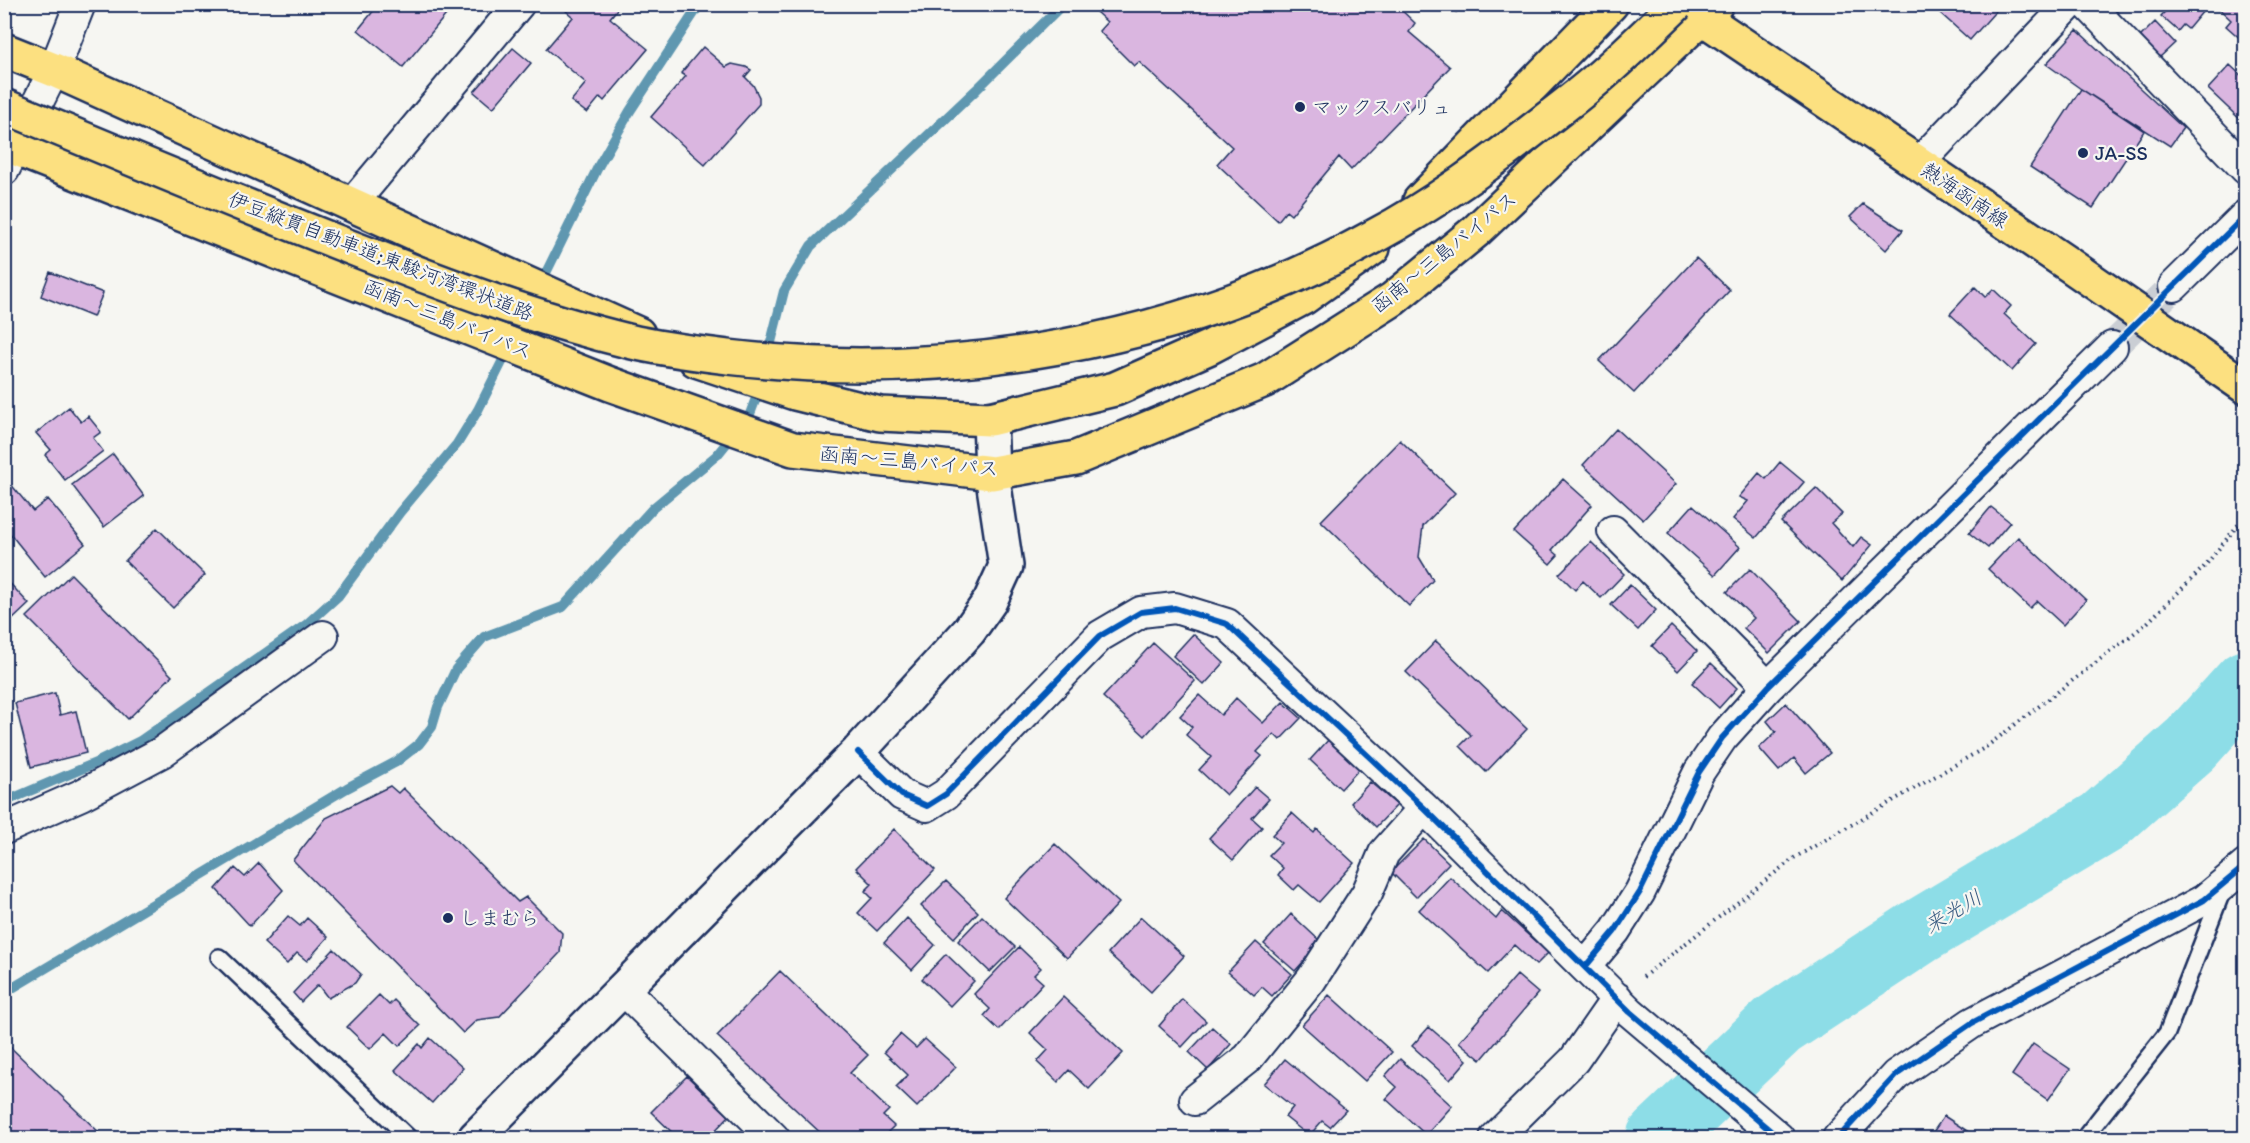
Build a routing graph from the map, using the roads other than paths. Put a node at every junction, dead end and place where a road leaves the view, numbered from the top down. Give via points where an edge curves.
1 (80, 4) edge
2 (519, 4) edge
3 (1611, 4) edge
4 (2070, 4) edge
5 (2087, 4) edge
6 (1695, 8) edge
7 (4, 50) edge
8 (54, 70) junction
9 (4, 106) edge
10 (8, 154) edge
11 (1918, 164) junction
12 (2246, 169) edge
13 (351, 205) junction
14 (2246, 215) edge
15 (2174, 286) tunnel mouth
16 (2112, 347) tunnel mouth
17 (2246, 387) edge
18 (990, 419) junction
19 (992, 473) junction
20 (1612, 531) dead end
21 (323, 636) dead end
22 (1768, 687) junction
23 (858, 752) junction
24 (1424, 808) junction
25 (4, 829) edge
26 (2236, 873) edge
27 (219, 957) dead end
28 (1586, 967) junction
29 (624, 990) junction
30 (1624, 1005) junction
31 (1195, 1100) dead end
32 (409, 1138) edge
33 (475, 1138) edge
34 (774, 1138) edge
35 (1495, 1138) edge
36 (1779, 1138) edge
37 (1838, 1138) edge
38 (2084, 1138) edge

1 - 8 street
2 - 13 street
3 - 18 main road via 1382,241 1303,298 1210,347 1115,389
4 - 11 street
5 - 12 street
6 - 9 main road, 伊豆縦貫自動車道;東駿河湾環状道路, bridge via 1504,153 1376,236 1317,266 1200,312 1123,334 1035,351 944,362 781,363 630,342 442,283
6 - 11 main road, 熱海函南線
6 - 19 main road, 函南～三島バイパス via 1476,231 1393,299 1265,380 1076,458
7 - 8 main road
8 - 10 street
8 - 13 main road
10 - 19 main road, 函南～三島バイパス via 610,384 793,449
11 - 17 main road, 熱海函南線
13 - 18 main road via 702,362 795,393 880,414
14 - 15 street
16 - 22 street
18 - 19 street
19 - 23 street via 1006,566 990,601 969,631
20 - 22 street
21 - 25 street via 162,752 81,795
22 - 28 street via 1722,738 1700,772 1640,892 1615,932
23 - 24 street via 902,795 927,806 946,794 1100,636 1141,612 1175,608 1227,624
23 - 29 street
24 - 28 street
24 - 31 street via 1384,853 1366,893 1311,980 1248,1058
26 - 37 street via 2205,900 1972,1023 1896,1075
26 - 38 lane via 2167,1033
27 - 32 lane
28 - 30 street
29 - 33 street
29 - 34 street
30 - 35 street
30 - 36 street

